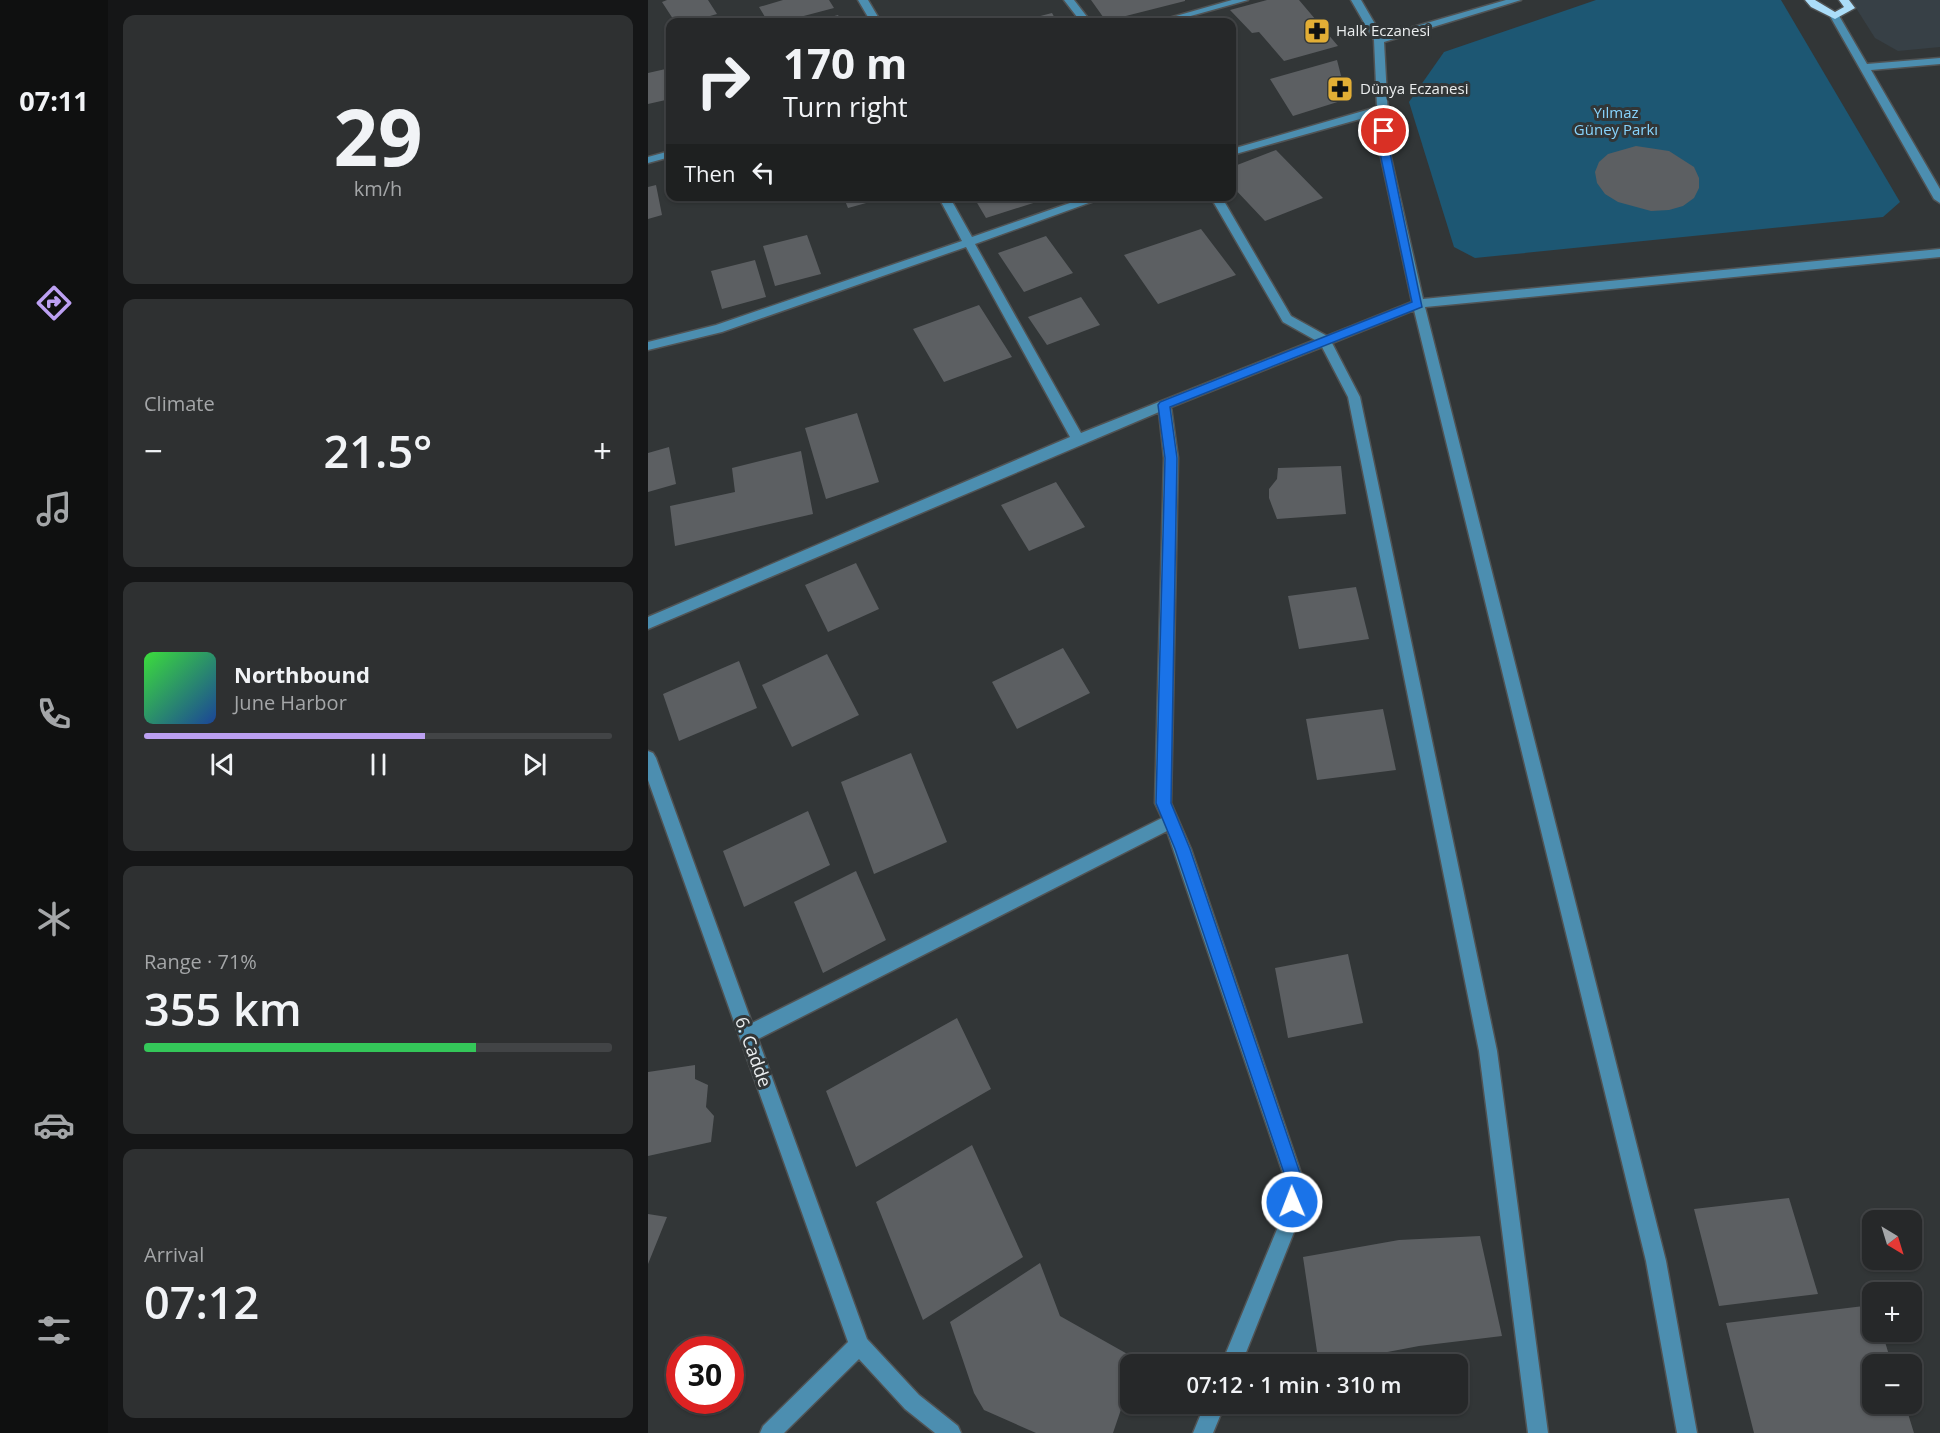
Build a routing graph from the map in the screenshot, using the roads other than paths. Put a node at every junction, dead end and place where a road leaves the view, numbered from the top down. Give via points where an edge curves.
1 (863, 0) edge
2 (1069, 0) edge
3 (1243, 0) edge
4 (1356, 0) edge
5 (1516, 0) edge
6 (1810, 0) edge
7 (1844, 0) edge
8 (1835, 16) junction
9 (874, 18) edge
10 (1083, 18) edge
11 (1175, 18) edge
12 (1379, 40) junction
13 (1940, 61) edge
14 (1864, 67) junction
15 (1383, 109) junction
16 (1236, 151) edge
17 (666, 155) edge
18 (648, 160) edge
19 (1940, 199) edge
20 (946, 201) edge
21 (1090, 201) edge
22 (1218, 201) edge
23 (969, 244) junction
24 (1940, 253) edge
25 (1418, 304) junction
26 (1325, 340) junction
27 (648, 346) edge
28 (1164, 405) junction
29 (1078, 439) junction
30 (648, 623) edge
31 (648, 758) edge
32 (1171, 821) junction
33 (747, 1035) junction
34 (859, 1346) junction
35 (1235, 1354) edge
36 (1211, 1414) edge
37 (770, 1433) edge
38 (951, 1433) edge
39 (1203, 1433) edge
40 (1538, 1433) edge
41 (1687, 1433) edge

1 - 9 street
2 - 10 street
3 - 11 street
4 - 12 street
5 - 12 street
6 - 8 main road
7 - 8 main road via 1850,8
8 - 14 street
12 - 15 street
13 - 14 street
14 - 19 street
15 - 16 street
15 - 25 street via 1385,153
17 - 18 street
20 - 23 street
21 - 23 street
22 - 26 street via 1287,319
23 - 27 street via 718,329
23 - 29 street
24 - 25 street
25 - 26 street
25 - 41 street via 1656,1262
26 - 28 street
26 - 40 street via 1354,397 1488,1050
28 - 29 street
28 - 32 street via 1171,458 1163,803
29 - 30 street
31 - 33 street, 6. Cadde
32 - 33 street
32 - 35 street via 1295,1182 1289,1222
33 - 34 street, 6. Cadde
34 - 37 street
34 - 38 street via 912,1402
36 - 39 street

